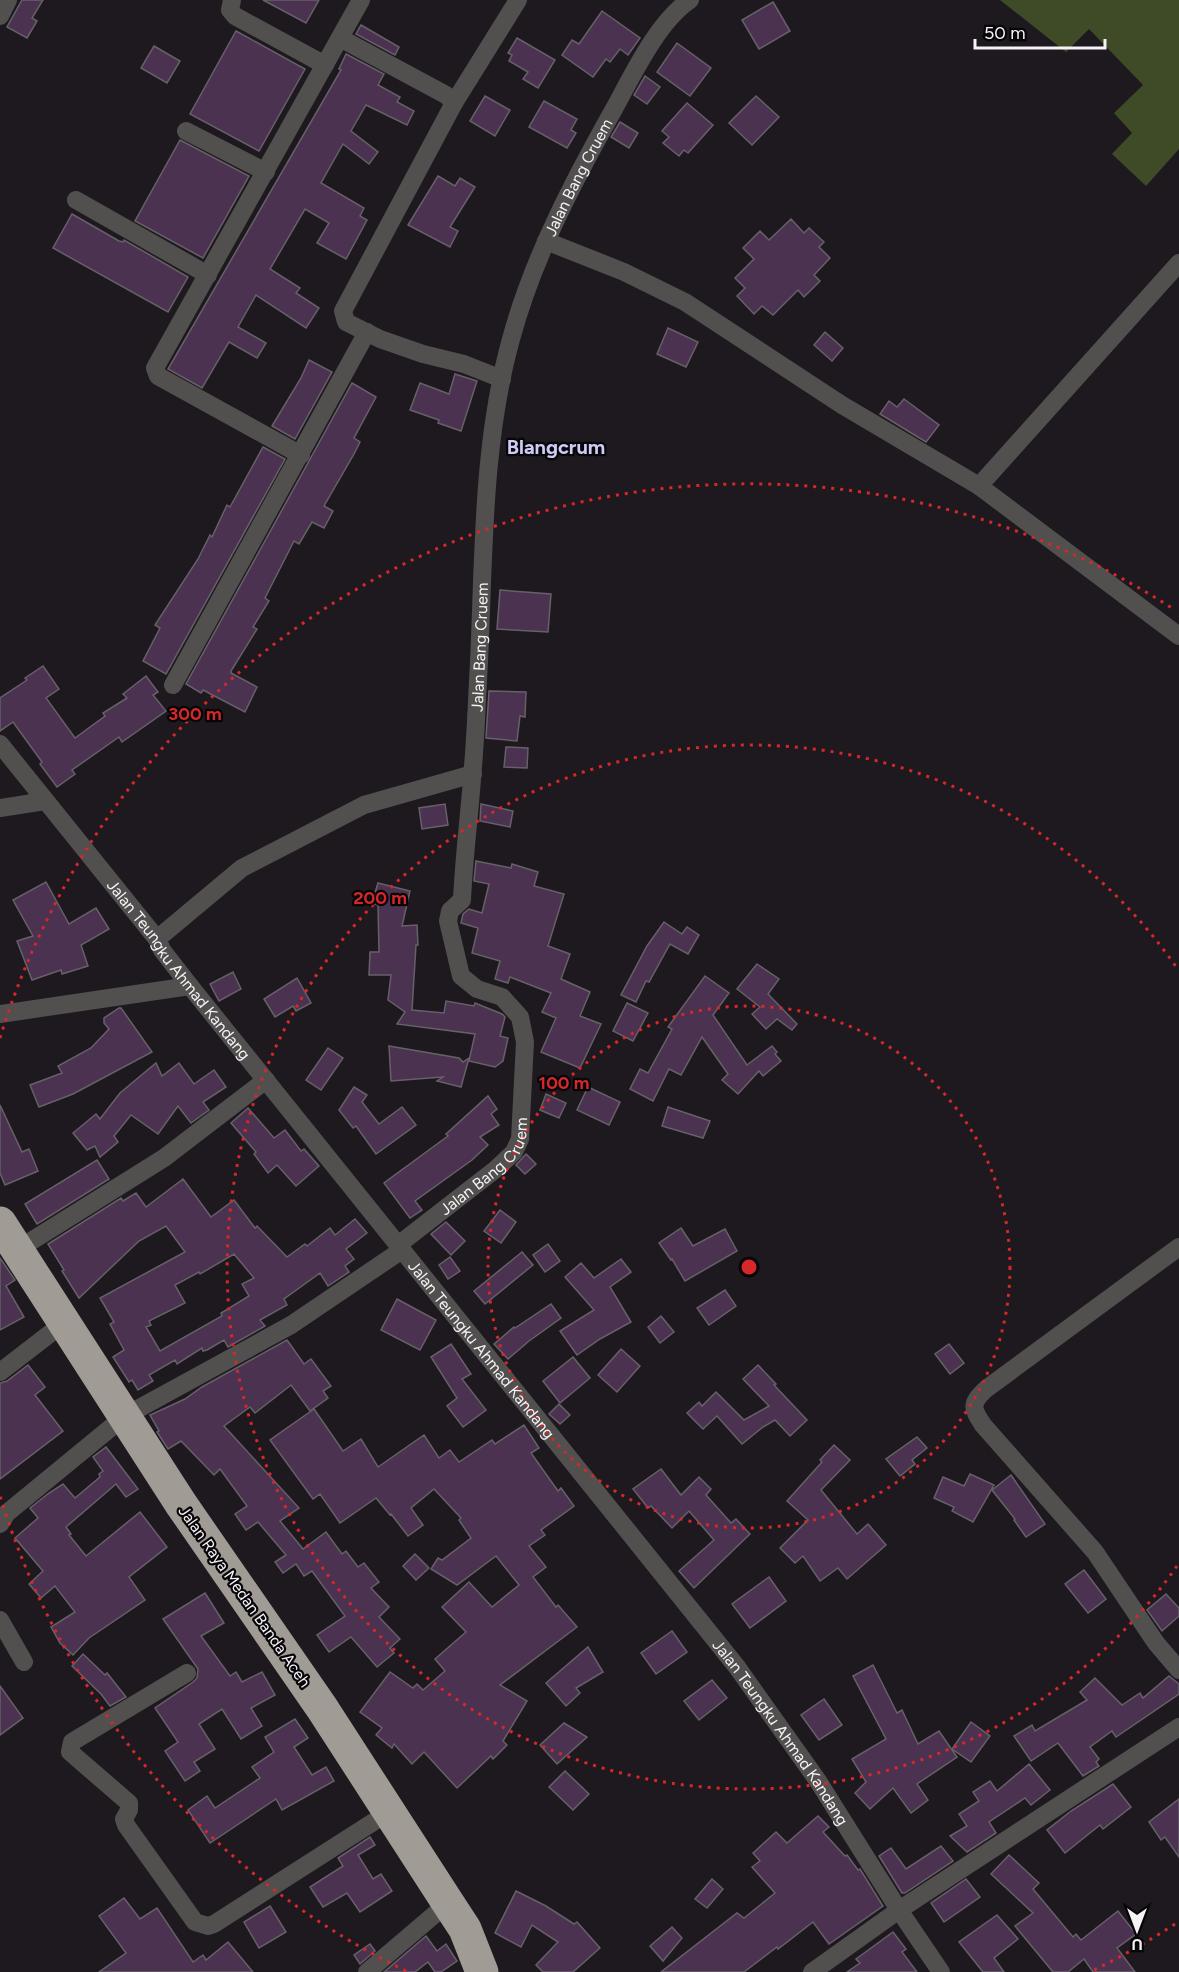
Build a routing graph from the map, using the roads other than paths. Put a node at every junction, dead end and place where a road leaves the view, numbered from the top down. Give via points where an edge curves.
1 (8, 0) edge
2 (232, 0) edge
3 (361, 0) edge
4 (518, 0) edge
5 (690, 0) edge
6 (0, 16) edge
7 (340, 38) junction
8 (325, 65) junction
9 (454, 103) junction
10 (186, 131) dead end
11 (266, 172) junction
12 (76, 200) dead end
13 (546, 241) junction
14 (1179, 263) edge
15 (208, 275) junction
16 (367, 332) junction
17 (502, 379) junction
18 (301, 455) junction
19 (979, 486) junction
20 (1179, 636) edge
21 (173, 685) dead end
22 (0, 744) edge
23 (472, 774) junction
24 (45, 801) junction
25 (0, 808) edge
26 (157, 939) junction
27 (190, 986) junction
28 (0, 1014) edge
29 (266, 1080) junction
30 (0, 1223) edge
31 (1179, 1247) edge
32 (400, 1248) junction
33 (17, 1250) junction
34 (64, 1322) junction
35 (0, 1372) edge
36 (125, 1416) junction
37 (0, 1524) edge
38 (0, 1620) edge
39 (24, 1662) dead end
40 (1179, 1670) edge
41 (187, 1673) dead end
42 (1179, 1727) edge
43 (390, 1812) junction
44 (448, 1903) junction
45 (899, 1910) junction
46 (367, 1972) edge
47 (482, 1972) edge
48 (812, 1972) edge
49 (941, 1972) edge

1 - 6 street
2 - 8 street via 230,10 235,16
3 - 7 street
4 - 9 street
5 - 13 street, Jalan Bang Cruem via 682,5 645,55
7 - 8 street
7 - 9 street
8 - 11 street
9 - 16 street via 343,311 346,322
10 - 11 street
11 - 15 street
12 - 15 street
13 - 17 street, Jalan Bang Cruem via 525,295
13 - 19 street via 686,302 842,405
14 - 19 street
15 - 18 street via 155,373
16 - 17 street
16 - 18 street
17 - 23 street, Jalan Bang Cruem via 489,448
18 - 21 street
19 - 20 street
22 - 24 street, Jalan Teungku Ahmad Kandang
23 - 26 street via 364,805 252,862
23 - 32 street, Jalan Bang Cruem via 462,900 450,910 448,921 461,976 477,989 502,997 520,1017 525,1042 520,1138 514,1152 496,1169
24 - 25 street
24 - 26 street, Jalan Teungku Ahmad Kandang
26 - 27 street, Jalan Teungku Ahmad Kandang
27 - 28 street
27 - 29 street, Jalan Teungku Ahmad Kandang
29 - 32 street, Jalan Teungku Ahmad Kandang
29 - 33 street via 164,1158
30 - 33 highway, Jalan Raya Medan Banda Aceh
31 - 40 street via 986,1389 973,1406 983,1425 1095,1552 1156,1643
32 - 36 street, Jalan Bang Cruem via 291,1325
32 - 45 street, Jalan Teungku Ahmad Kandang via 737,1667 818,1781
33 - 34 highway, Jalan Raya Medan Banda Aceh
34 - 35 street
34 - 36 highway, Jalan Raya Medan Banda Aceh
36 - 37 street, Jalan Bang Cruem via 7,1513
36 - 43 highway, Jalan Raya Medan Banda Aceh
38 - 39 street
41 - 43 street via 72,1742 70,1752 129,1803 126,1825 195,1922 214,1924
42 - 45 street
43 - 44 highway, Jalan Raya Medan Banda Aceh
44 - 46 street
44 - 47 highway, Jalan Raya Medan Banda Aceh via 465,1929
45 - 48 street
45 - 49 street, Jalan Teungku Ahmad Kandang

